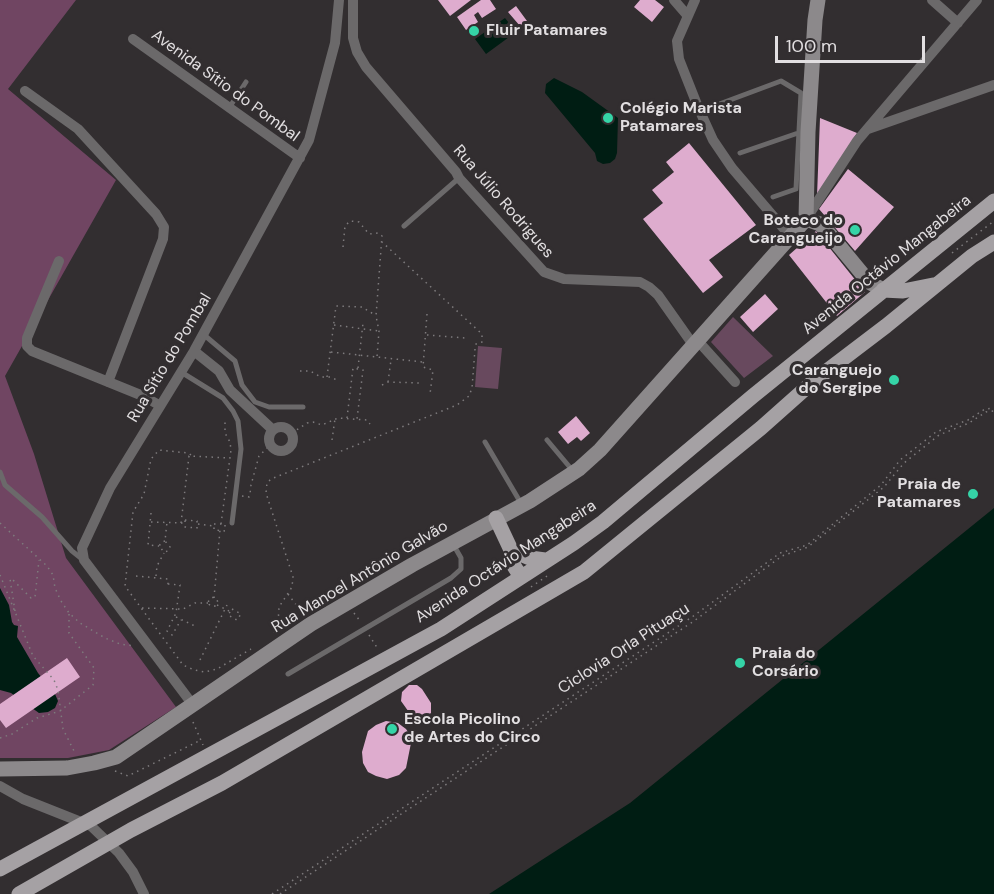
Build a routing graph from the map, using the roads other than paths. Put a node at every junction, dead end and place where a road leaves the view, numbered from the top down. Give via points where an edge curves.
1 (339, 0) edge
2 (353, 0) edge
3 (674, 0) edge
4 (695, 0) edge
5 (818, 0) edge
6 (932, 0) edge
7 (977, 0) edge
8 (687, 15) junction
9 (958, 23) junction
10 (133, 39) dead end
11 (246, 82) dead end
12 (994, 85) edge
13 (25, 91) dead end
14 (806, 93) junction
15 (714, 106) dead end
16 (229, 108) junction
17 (868, 129) junction
18 (803, 132) junction
19 (740, 153) dead end
20 (300, 158) junction
21 (459, 178) junction
22 (773, 197) dead end
23 (994, 201) edge
24 (806, 219) junction
25 (404, 226) dead end
26 (791, 237) junction
27 (994, 242) edge
28 (59, 261) dead end
29 (937, 284) junction
30 (883, 291) junction
31 (203, 334) junction
32 (696, 343) junction
33 (194, 351) junction
34 (181, 372) junction
35 (108, 382) junction
36 (735, 382) dead end
37 (159, 405) junction
38 (303, 407) dead end
39 (273, 430) junction
40 (547, 440) dead end
41 (485, 442) dead end
42 (0, 472) edge
43 (574, 472) junction
44 (522, 505) junction
45 (496, 518) junction
46 (228, 524) road end
47 (452, 543) junction
48 (511, 550) junction
49 (84, 560) junction
50 (545, 560) junction
51 (521, 577) junction
52 (288, 674) dead end
53 (190, 707) junction
54 (0, 769) edge
55 (0, 786) edge
56 (0, 869) edge
57 (19, 894) edge
58 (144, 894) edge

1 - 20 street, Rua Sítio do Pombal via 331,62 314,127
2 - 21 street, Rua Júlio Rodrigues via 352,38 357,52
3 - 8 street
4 - 8 street
5 - 14 street
6 - 9 street
7 - 9 street
8 - 26 street via 677,50 708,129 732,168
9 - 17 street
10 - 16 street, Avenida Sítio do Pombal
11 - 16 lane
12 - 17 street
13 - 35 street via 90,142 164,227
14 - 15 lane via 781,81
14 - 18 street
16 - 20 street, Avenida Sítio do Pombal
17 - 24 street
18 - 19 lane
18 - 22 lane via 796,189
18 - 24 street
20 - 31 street, Rua Sítio do Pombal
21 - 25 lane
21 - 32 street, Rua Júlio Rodrigues via 544,272 564,279 640,282 658,295
23 - 30 main road, Avenida Octávio Mangabeira
24 - 26 street, Rua Manoel Antônio Galvão
24 - 30 street via 820,224 869,282
26 - 32 street, Rua Manoel Antônio Galvão
27 - 29 main road
28 - 35 street via 27,346
29 - 30 main road
29 - 57 main road via 584,572 222,783
30 - 50 main road, Avenida Octávio Mangabeira via 603,522
31 - 33 street, Rua Sítio do Pombal
31 - 38 lane via 235,361 242,385 255,402 269,407
32 - 36 street
32 - 43 street, Rua Manoel Antônio Galvão via 613,436
33 - 34 street, Rua Sítio do Pombal
33 - 39 street via 219,371 230,390
34 - 37 street, Rua Sítio do Pombal
34 - 46 lane via 223,398 238,421 242,449
35 - 37 street
37 - 49 street, Rua Sítio do Pombal via 96,516 82,548
39 - 39 street via 270,445 279,451 290,449 292,433 284,427
40 - 43 lane
41 - 44 lane
42 - 49 lane via 5,485
43 - 44 street, Rua Manoel Antônio Galvão
44 - 45 street, Rua Manoel Antônio Galvão
45 - 47 street, Rua Manoel Antônio Galvão
45 - 48 main road
47 - 52 lane via 461,558 461,569 450,578
47 - 53 street, Rua Manoel Antônio Galvão via 311,624
48 - 50 main road
48 - 51 main road
49 - 53 street
50 - 51 main road, Avenida Octávio Mangabeira
51 - 56 main road, Avenida Octávio Mangabeira via 441,629
53 - 54 street, Rua Manoel Antônio Galvão via 116,757 49,769
55 - 58 street via 91,826 119,853

